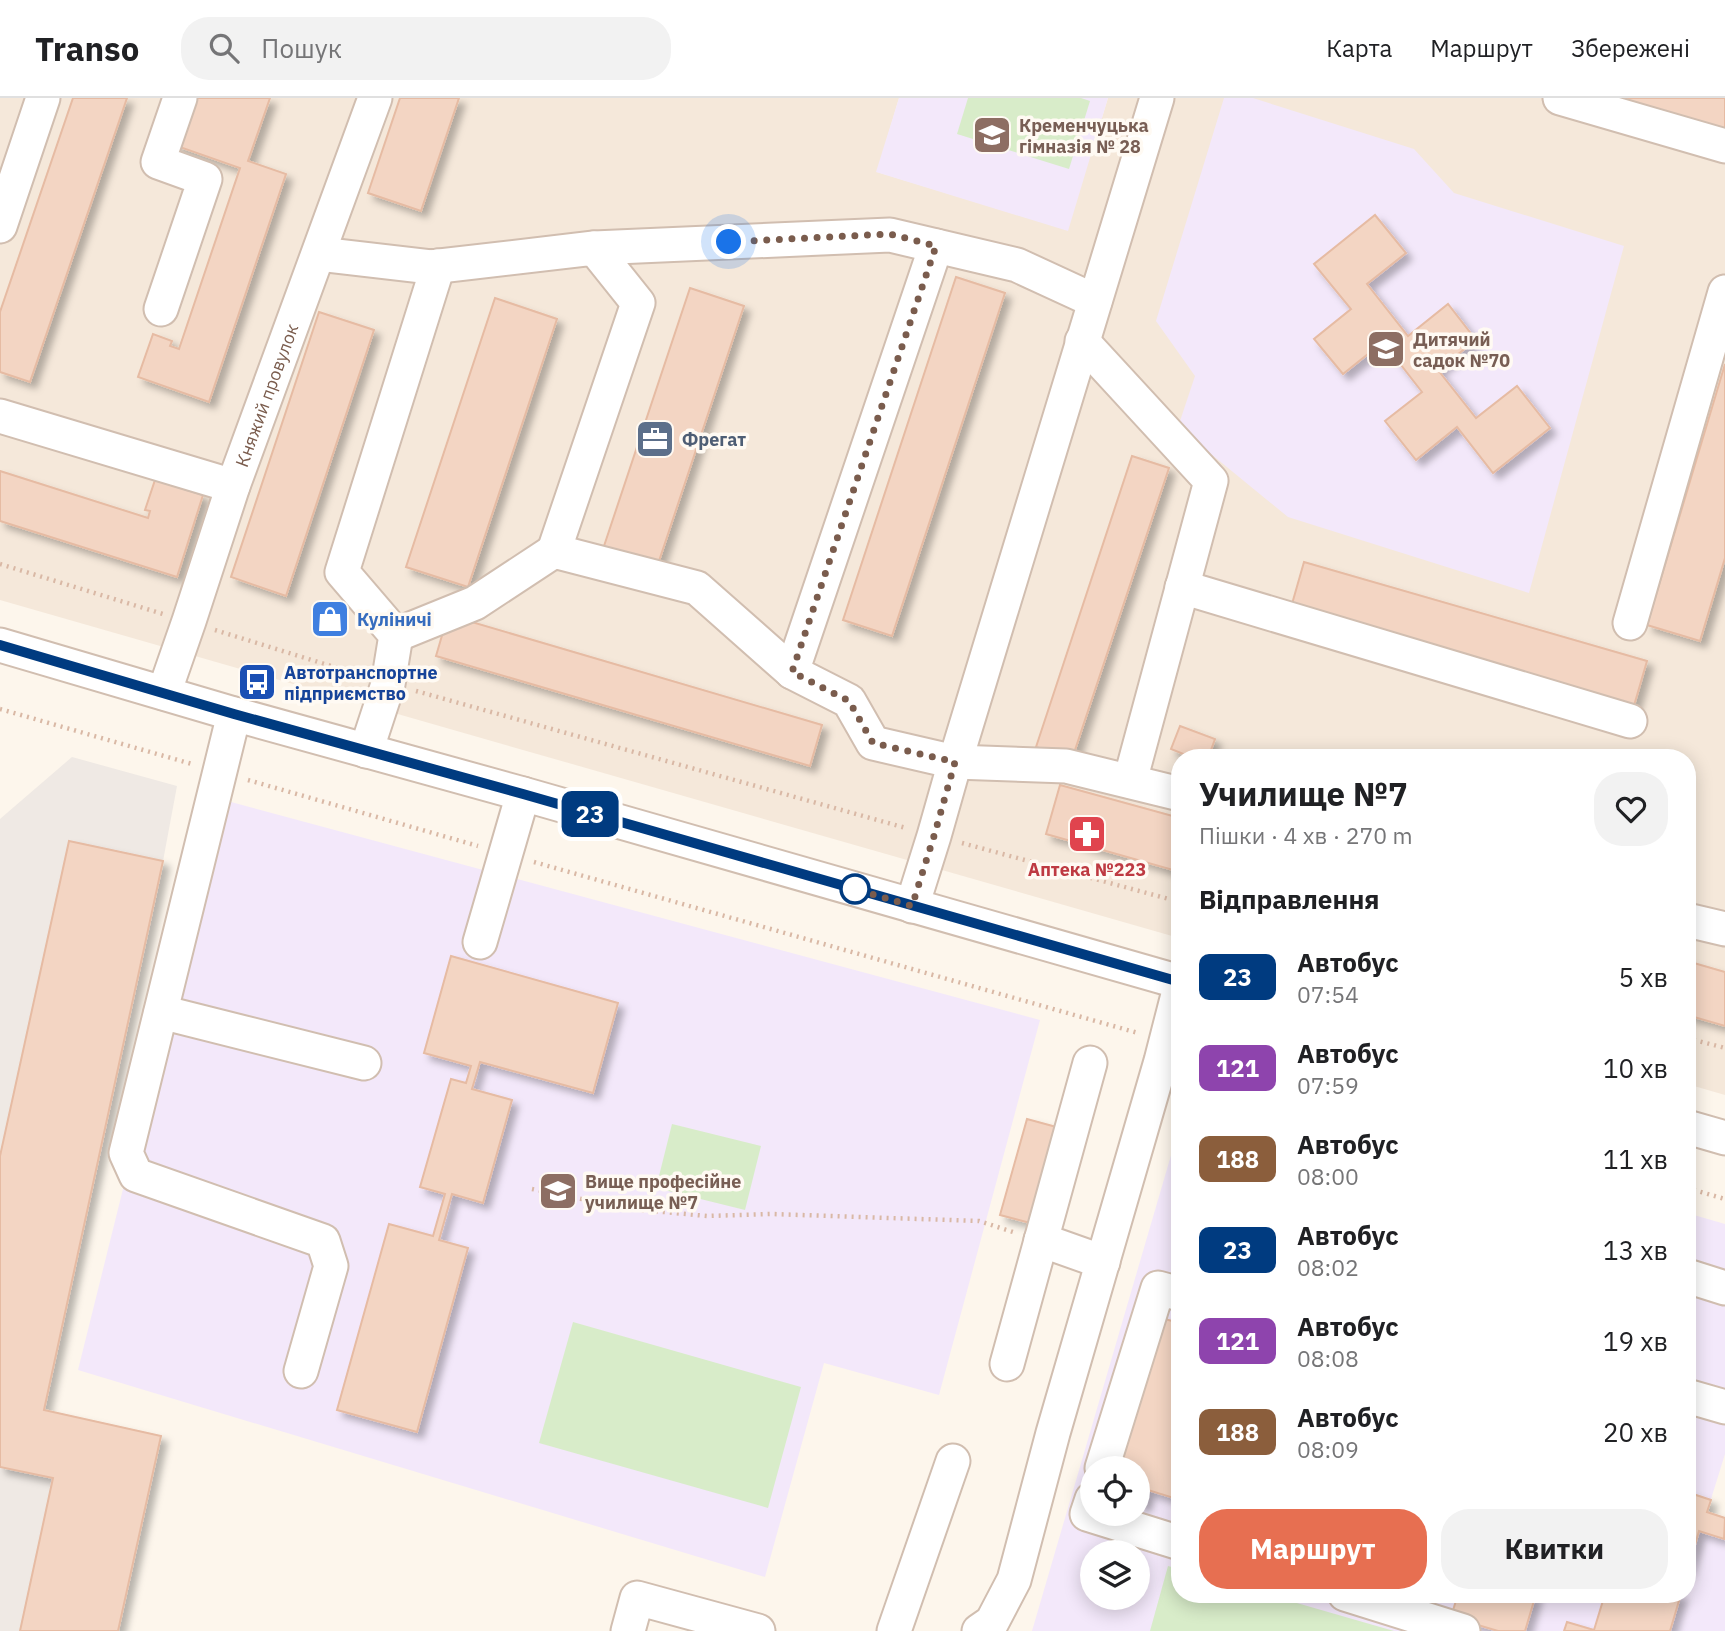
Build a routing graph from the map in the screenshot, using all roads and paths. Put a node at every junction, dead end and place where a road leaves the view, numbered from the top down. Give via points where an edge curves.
1 (43, 98) edge
2 (180, 98) edge
3 (374, 98) edge
4 (1157, 98) edge
5 (1560, 98) edge
6 (1725, 146) edge
7 (0, 226) edge
8 (936, 246) junction
9 (594, 248) junction
10 (319, 254) junction
11 (438, 266) junction
12 (1725, 292) edge
13 (1095, 301) junction
14 (160, 309) dead end
15 (1083, 341) junction
16 (0, 416) edge
17 (233, 486) junction
18 (554, 551) junction
19 (0, 564) edge
20 (1182, 587) junction
21 (189, 621) junction
22 (1630, 624) dead end
23 (396, 635) junction
24 (0, 645) edge
25 (792, 672) junction
26 (388, 684) junction
27 (164, 693) junction
28 (0, 709) edge
29 (234, 714) junction
30 (1630, 721) dead end
31 (366, 751) junction
32 (955, 762) junction
33 (220, 772) junction
34 (1130, 782) junction
35 (1171, 792) edge
36 (523, 794) junction
37 (934, 836) junction
38 (505, 853) junction
39 (1171, 900) edge
40 (912, 906) junction
41 (1696, 922) edge
42 (1725, 929) edge
43 (480, 942) dead end
44 (1171, 982) edge
45 (161, 1012) junction
46 (1171, 1023) edge
47 (1167, 1040) junction
48 (1696, 1040) edge
49 (1725, 1048) edge
50 (364, 1063) dead end
51 (1090, 1063) dead end
52 (1696, 1130) edge
53 (1725, 1138) edge
54 (532, 1189) dead end
55 (1696, 1191) edge
56 (1725, 1199) edge
57 (1041, 1240) junction
58 (1103, 1262) junction
59 (1696, 1279) edge
60 (1725, 1288) edge
61 (1171, 1292) edge
62 (1007, 1364) dead end
63 (301, 1371) dead end
64 (1696, 1399) edge
65 (1725, 1407) edge
66 (1106, 1456) edge
67 (953, 1461) dead end
68 (1125, 1526) edge
69 (1171, 1540) edge
70 (1374, 1603) edge
71 (987, 1628) edge
72 (628, 1631) edge
73 (758, 1631) edge
74 (894, 1631) edge
75 (1463, 1631) edge

1 - 7 street
2 - 14 street via 158,162 205,179
3 - 10 street, Княжий провулок
4 - 13 street
5 - 6 street
8 - 9 street via 890,234
8 - 13 street via 1017,265
8 - 25 street
9 - 11 street
9 - 18 street via 638,303
10 - 11 street
10 - 17 street, Княжий провулок
11 - 23 street via 342,572
12 - 22 street
13 - 15 street
15 - 20 street via 1211,481
15 - 32 street
16 - 17 street
17 - 21 street, Княжий провулок
18 - 23 street via 474,603
18 - 25 street via 697,588
19 - 21 path
20 - 30 street
20 - 34 street
21 - 26 path
21 - 27 street, Княжий провулок
23 - 26 street
24 - 27 street
25 - 32 street via 849,701 873,743
26 - 31 street
26 - 37 path
27 - 29 street
28 - 33 path
29 - 31 street
29 - 33 street
31 - 36 street
32 - 34 street via 1066,766
32 - 37 street
33 - 38 path
33 - 45 street
34 - 35 street
36 - 38 street
36 - 40 street
37 - 39 path
37 - 40 street
38 - 43 street
38 - 47 path
40 - 44 street
41 - 42 street
45 - 50 street
45 - 63 street via 126,1153 135,1175 323,1241 331,1266
46 - 47 street
47 - 58 street
48 - 49 path
51 - 57 street
52 - 53 street
54 - 57 path via 631,1209 708,1216 978,1221
55 - 56 path
57 - 58 street
57 - 62 street
58 - 71 street via 1014,1580
59 - 60 street
61 - 66 street via 1158,1288
64 - 65 street
67 - 74 street
68 - 69 street
70 - 75 street
72 - 73 street via 637,1598

